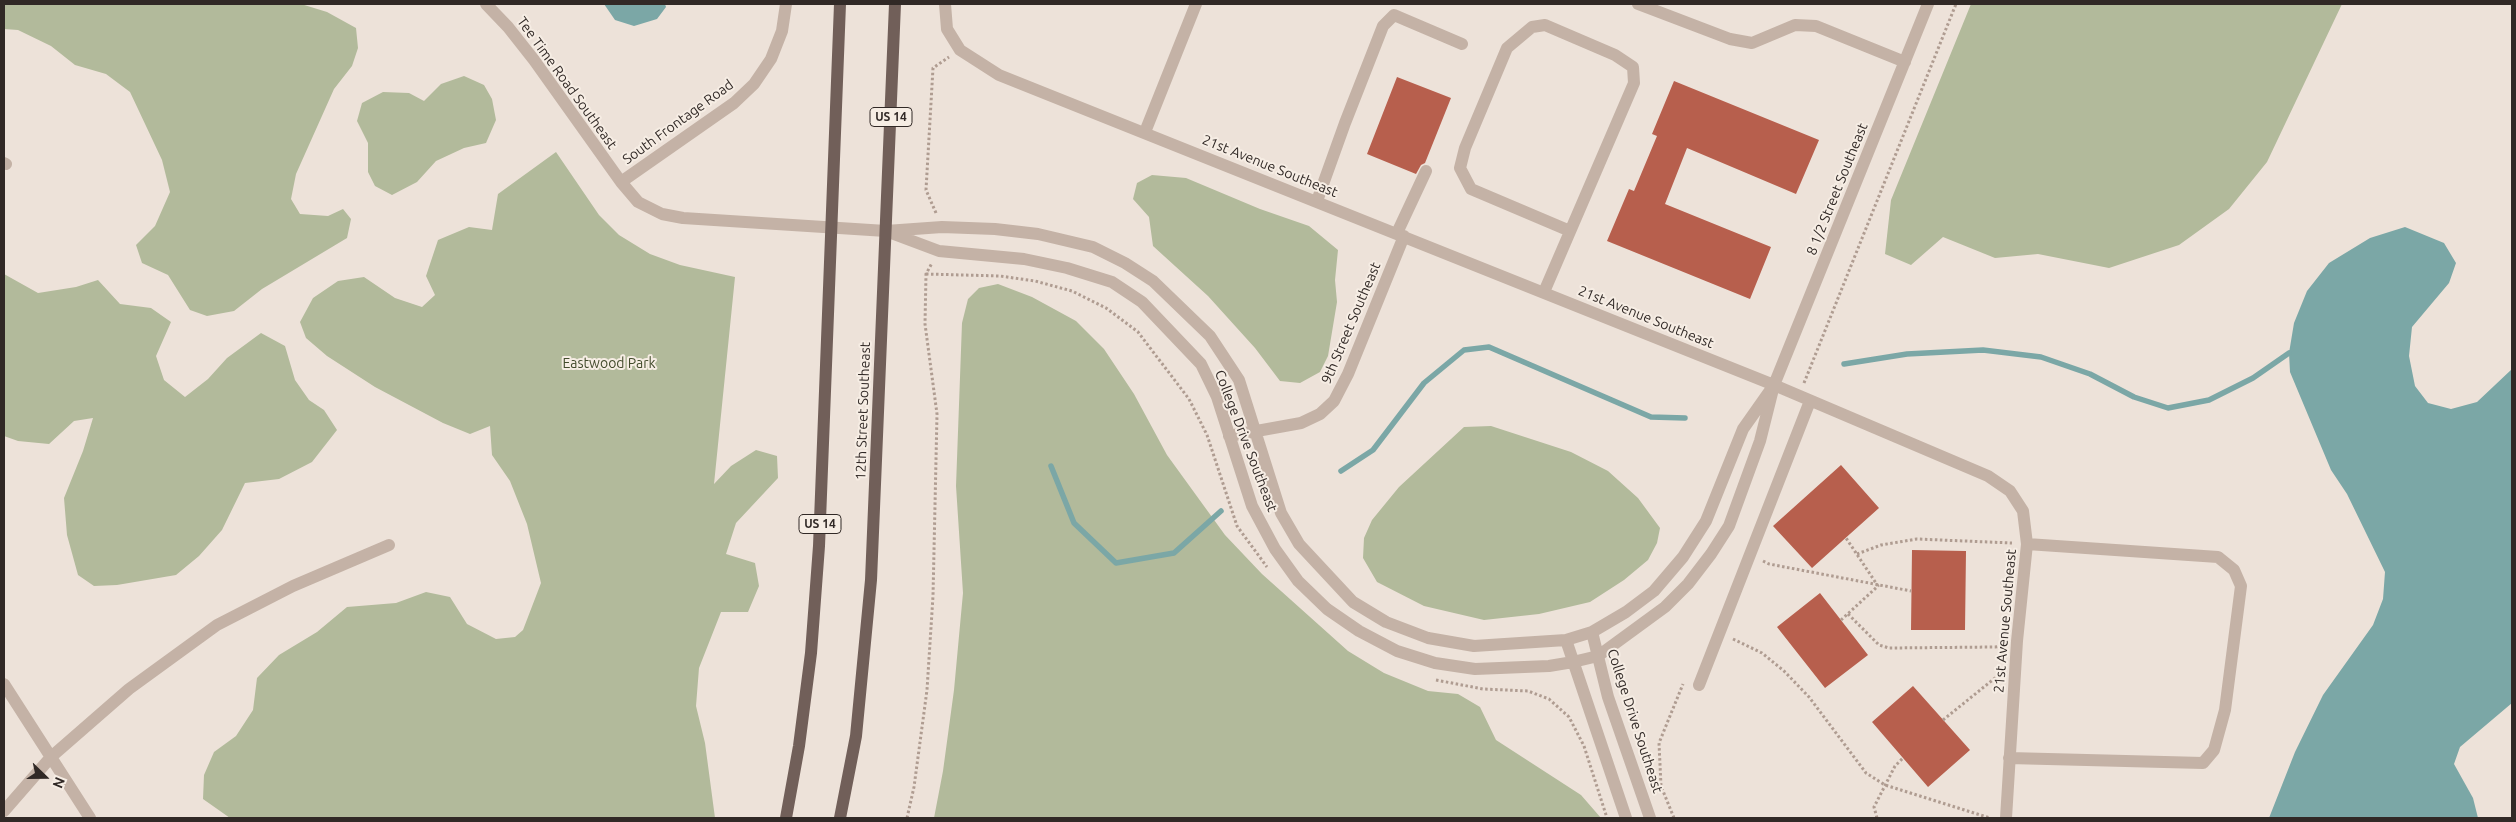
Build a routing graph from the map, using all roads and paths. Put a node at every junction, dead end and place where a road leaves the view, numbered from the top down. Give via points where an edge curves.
1 (486, 4) edge
2 (786, 4) edge
3 (840, 4) edge
4 (895, 4) edge
5 (945, 4) edge
6 (1196, 4) edge
7 (1638, 4) edge
8 (1928, 4) edge
9 (1462, 44) dead end
10 (960, 50) junction
11 (1905, 62) junction
12 (1145, 132) junction
13 (1426, 171) dead end
14 (622, 182) junction
15 (1317, 201) junction
16 (830, 227) junction
17 (942, 227) junction
18 (886, 231) junction
19 (1570, 231) junction
20 (1400, 234) junction
21 (939, 251) junction
22 (1544, 292) junction
23 (1774, 385) junction
24 (1810, 401) junction
25 (1256, 433) junction
26 (1229, 436) junction
27 (1846, 538) dead end
28 (2027, 544) junction
29 (389, 545) dead end
30 (1750, 554) junction
31 (1857, 554) junction
32 (1878, 586) junction
33 (1911, 591) dead end
34 (1848, 614) junction
35 (1841, 620) dead end
36 (1592, 632) junction
37 (1719, 634) junction
38 (1566, 640) junction
39 (2017, 641) junction
40 (1598, 656) junction
41 (1573, 662) junction
42 (2015, 669) junction
43 (4, 684) edge
44 (1699, 685) dead end
45 (1943, 720) dead end
46 (50, 757) junction
47 (1903, 758) dead end
48 (2009, 758) junction
49 (1885, 785) junction
50 (4, 811) edge
51 (1977, 817) edge
52 (90, 818) edge
53 (786, 818) edge
54 (840, 818) edge
55 (908, 818) edge
56 (1626, 818) edge
57 (1650, 818) edge
58 (1877, 818) edge
59 (1990, 818) edge
60 (2006, 818) edge

1 - 14 street, Tee Time Road Southeast via 529,53
2 - 14 street, South Frontage Road via 782,31 771,59 754,84 734,103
3 - 16 main road, US 14
4 - 18 main road, 12th Street Southeast / US 14
5 - 10 street via 947,29
6 - 12 street
7 - 11 street via 1730,39 1752,43 1795,25 1816,26
8 - 11 street, 8 1/2 Street Southeast
9 - 15 street via 1394,15 1383,26
10 - 12 street, 21st Avenue Southeast via 999,75
10 - 17 path via 933,68 926,190
11 - 23 street, 8 1/2 Street Southeast
12 - 15 street, 21st Avenue Southeast
13 - 20 street, 9th Street Southeast
14 - 16 street, Tee Time Road Southeast via 638,202 662,214
15 - 20 street, 21st Avenue Southeast
16 - 18 street
16 - 53 main road, US 14 via 819,546 810,662
17 - 18 street, College Drive Southeast
17 - 25 street, College Drive Southeast via 995,229 1066,239 1092,247 1153,280 1210,336 1239,380
18 - 21 street, College Drive Southeast
18 - 54 main road, 12th Street Southeast / US 14 via 867,638 856,736
19 - 19 street via 1471,189 1460,168 1465,148 1507,48 1532,27 1545,25 1615,55 1633,67 1634,84
19 - 22 street
20 - 22 street, 21st Avenue Southeast
20 - 25 street, 9th Street Southeast via 1348,374 1334,400 1320,414 1301,424
21 - 26 street, College Drive Southeast via 1024,259 1112,282 1142,302 1201,364 1217,397
21 - 55 path via 926,274 925,324 937,414 932,614 927,690
22 - 23 street, 21st Avenue Southeast
23 - 24 street, 21st Avenue Southeast
23 - 36 street, 8 1/2 Street Southeast via 1743,428 1706,521 1683,557 1654,591
23 - 40 street, 8 1/2 Street Southeast via 1760,441 1729,526 1711,554 1664,608
24 - 28 street, 21st Avenue Southeast via 1988,476 2010,491 2022,511
24 - 30 street
25 - 26 street, 9th Street Southeast
25 - 38 street, College Drive Southeast via 1281,513 1299,544 1353,602 1386,622 1428,638 1474,646
26 - 41 street, College Drive Southeast via 1252,506 1275,549 1298,581 1327,609 1359,631 1397,652 1467,668 1515,669
27 - 31 path
28 - 31 path via 1917,539 1881,545
28 - 39 street, 21st Avenue Southeast
28 - 48 street via 2218,557 2234,570 2242,586 2225,710 2214,750 2204,762
29 - 46 street via 293,586 217,625 129,689
30 - 32 path via 1769,564
30 - 37 street
31 - 32 path
32 - 33 path
32 - 34 path
34 - 35 path
34 - 39 path via 1879,645 1889,648 1995,648
36 - 38 street, College Drive Southeast
36 - 40 street, College Drive Southeast
37 - 44 street
37 - 49 path via 1762,653 1784,671 1809,697 1866,773
38 - 41 street
39 - 42 street, 21st Avenue Southeast
40 - 41 street, 8 1/2 Street Southeast
40 - 57 street, College Drive Southeast via 1608,697
41 - 56 street
42 - 45 path via 1998,676
42 - 48 street, 21st Avenue Southeast
43 - 46 street
46 - 50 street
46 - 52 street
47 - 49 path
48 - 60 street, 21st Avenue Southeast
49 - 51 path
49 - 58 path via 1874,807
51 - 59 path

